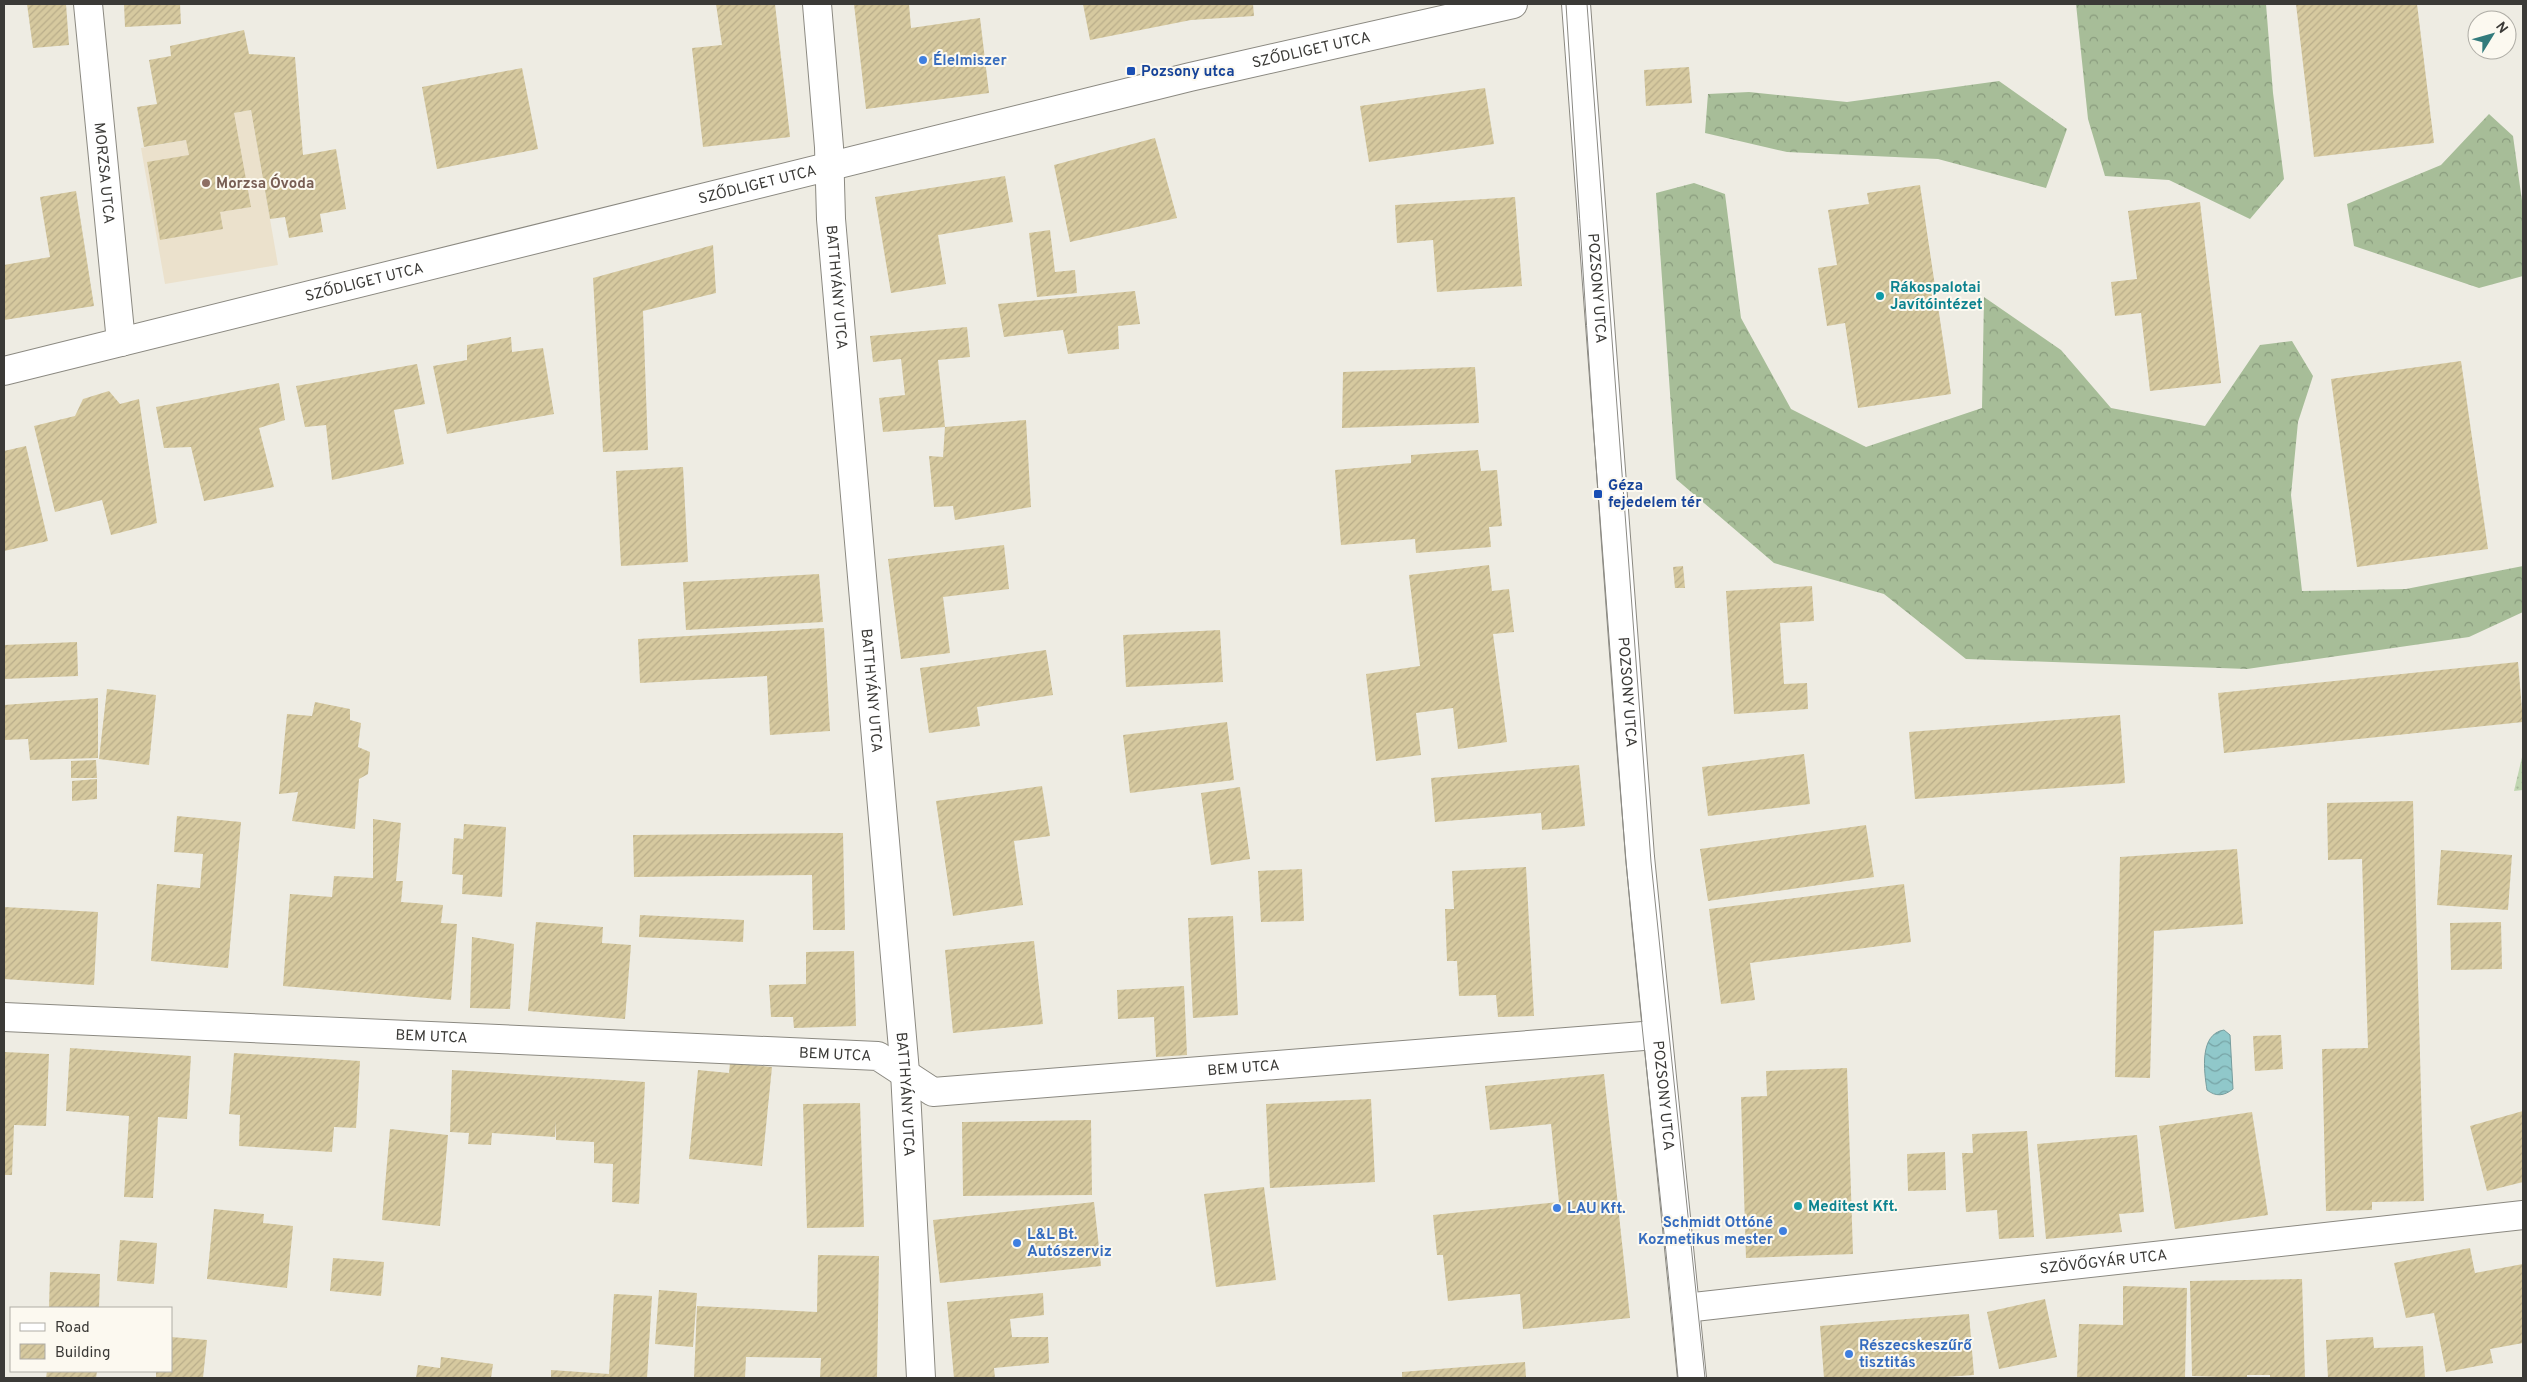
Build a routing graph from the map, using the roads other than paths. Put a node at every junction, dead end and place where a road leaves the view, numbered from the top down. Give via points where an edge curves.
1 (88, 4) edge
2 (817, 4) edge
3 (1513, 4) edge
4 (1576, 4) edge
5 (830, 168) junction
6 (121, 342) junction
7 (4, 371) edge
8 (4, 1017) edge
9 (1656, 1035) junction
10 (905, 1072) junction
11 (2523, 1215) edge
12 (1685, 1308) junction
13 (921, 1378) edge
14 (1692, 1378) edge

1 - 6 street, MORZSA UTCA
2 - 5 street, BATTHYÁNY UTCA
3 - 5 street, SZŐDLIGET UTCA via 1190,77
4 - 9 street, POZSONY UTCA
5 - 6 street, SZŐDLIGET UTCA
5 - 10 street, BATTHYÁNY UTCA via 831,219
6 - 7 street, SZŐDLIGET UTCA
8 - 10 street, BEM UTCA via 878,1056
9 - 10 street, BEM UTCA via 933,1092
9 - 12 street, POZSONY UTCA
10 - 13 street, BATTHYÁNY UTCA
11 - 12 street, SZÖVŐGYÁR UTCA
12 - 14 street, POZSONY UTCA

